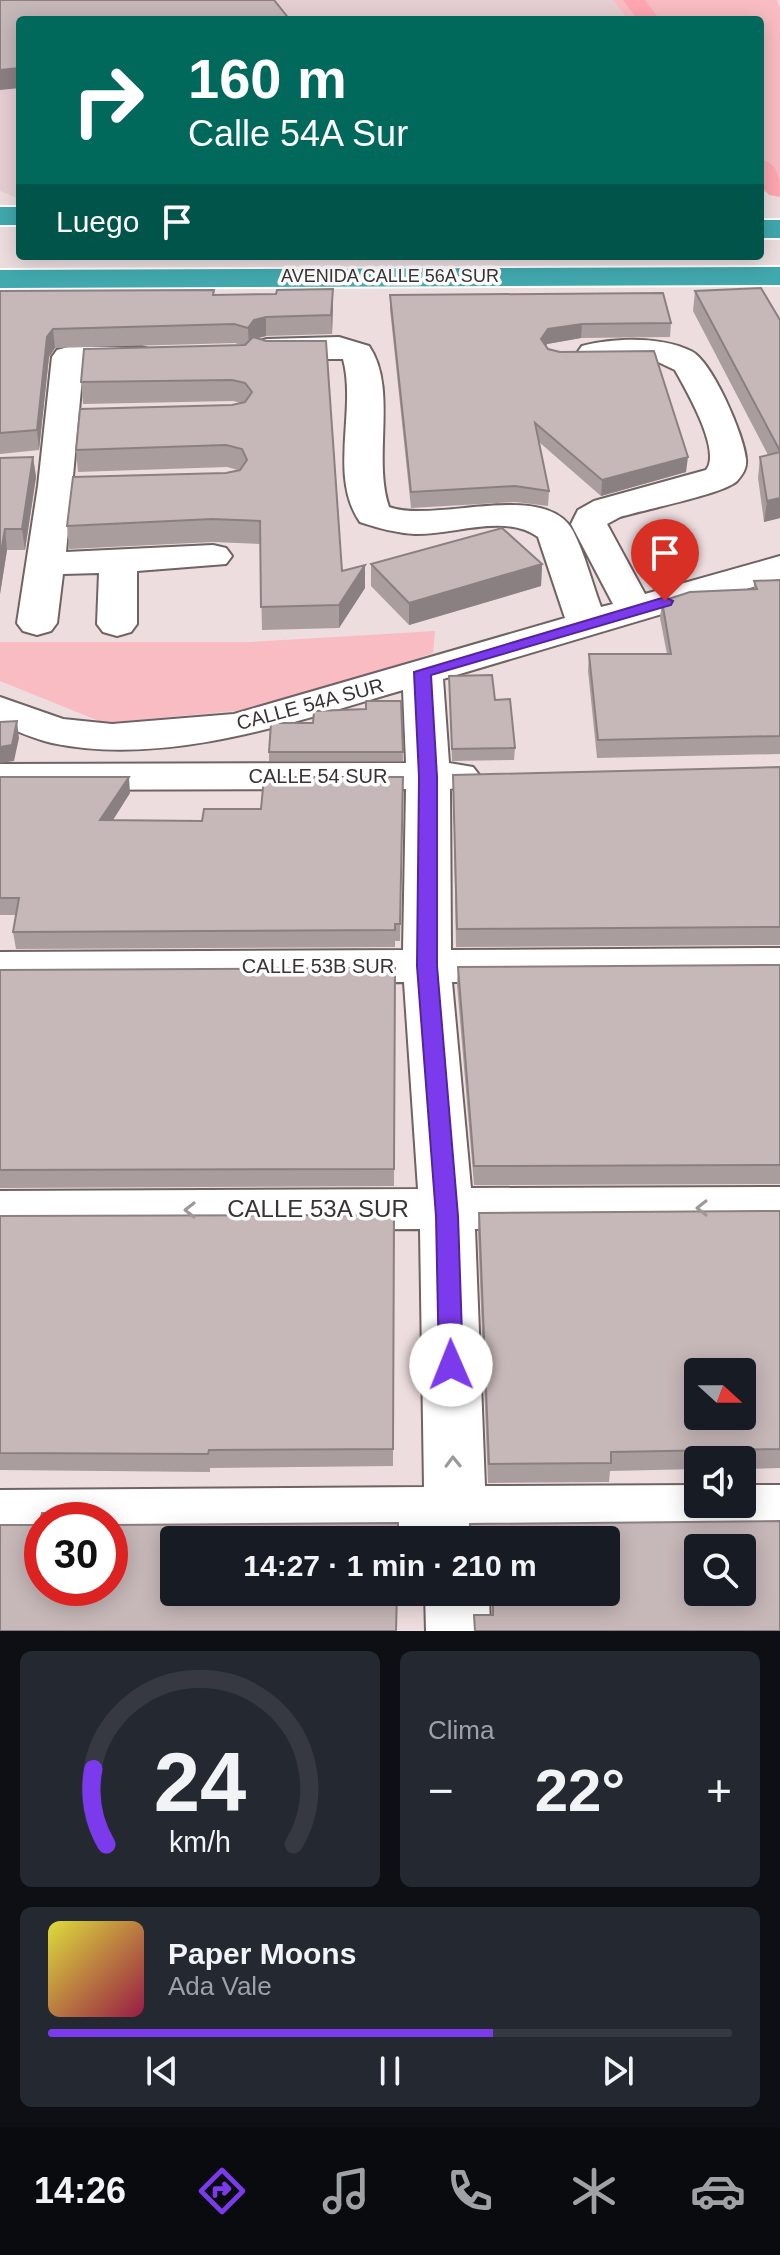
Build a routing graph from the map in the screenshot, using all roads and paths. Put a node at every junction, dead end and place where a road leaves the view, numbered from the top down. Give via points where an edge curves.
1 (454, 260) edge
2 (345, 276) junction
3 (780, 276) edge
4 (0, 279) edge
5 (267, 349) edge
6 (559, 354) edge
7 (175, 356) edge
8 (213, 556) dead end
9 (118, 560) junction
10 (44, 564) junction
11 (780, 567) edge
12 (636, 610) junction
13 (37, 623) dead end
14 (117, 624) dead end
15 (587, 624) junction
16 (422, 672) junction
17 (0, 709) edge
18 (108, 757) junction
19 (490, 775) edge
20 (0, 777) edge
21 (428, 777) junction
22 (780, 964) edge
23 (427, 966) junction
24 (0, 968) edge
25 (780, 1207) edge
26 (446, 1209) junction
27 (0, 1211) edge
28 (780, 1511) edge
29 (0, 1516) edge
30 (414, 1526) edge
31 (455, 1526) edge
32 (475, 1526) edge
33 (457, 1606) edge
34 (458, 1631) edge

1 - 2 highway
2 - 3 highway, AVENIDA CALLE 56A SUR
2 - 4 highway, AVENIDA CALLE 56A SUR
5 - 15 street via 339,347 358,353 363,373 364,484 373,514 391,520 516,517 548,523
6 - 12 street via 656,352 682,358 728,447 727,471 719,478 591,518 596,541
7 - 10 street via 68,357 79,417 58,474
8 - 9 street
9 - 10 street
9 - 14 street
10 - 13 street
11 - 12 street, CALLE 54A SUR
12 - 15 street, CALLE 54A SUR
15 - 16 street, CALLE 54A SUR
16 - 18 street, CALLE 54A SUR
16 - 21 street
17 - 18 street
18 - 20 street, CALLE 54 SUR
18 - 21 street, CALLE 54 SUR
19 - 21 street, CALLE 54 SUR
21 - 23 street
22 - 23 street, CALLE 53B SUR
23 - 24 street, CALLE 53B SUR
23 - 26 street
25 -> 26 street, CALLE 53A SUR
26 -> 27 street, CALLE 53A SUR
31 -> 26 street
28 - 32 street
29 - 30 street
33 - 34 street

